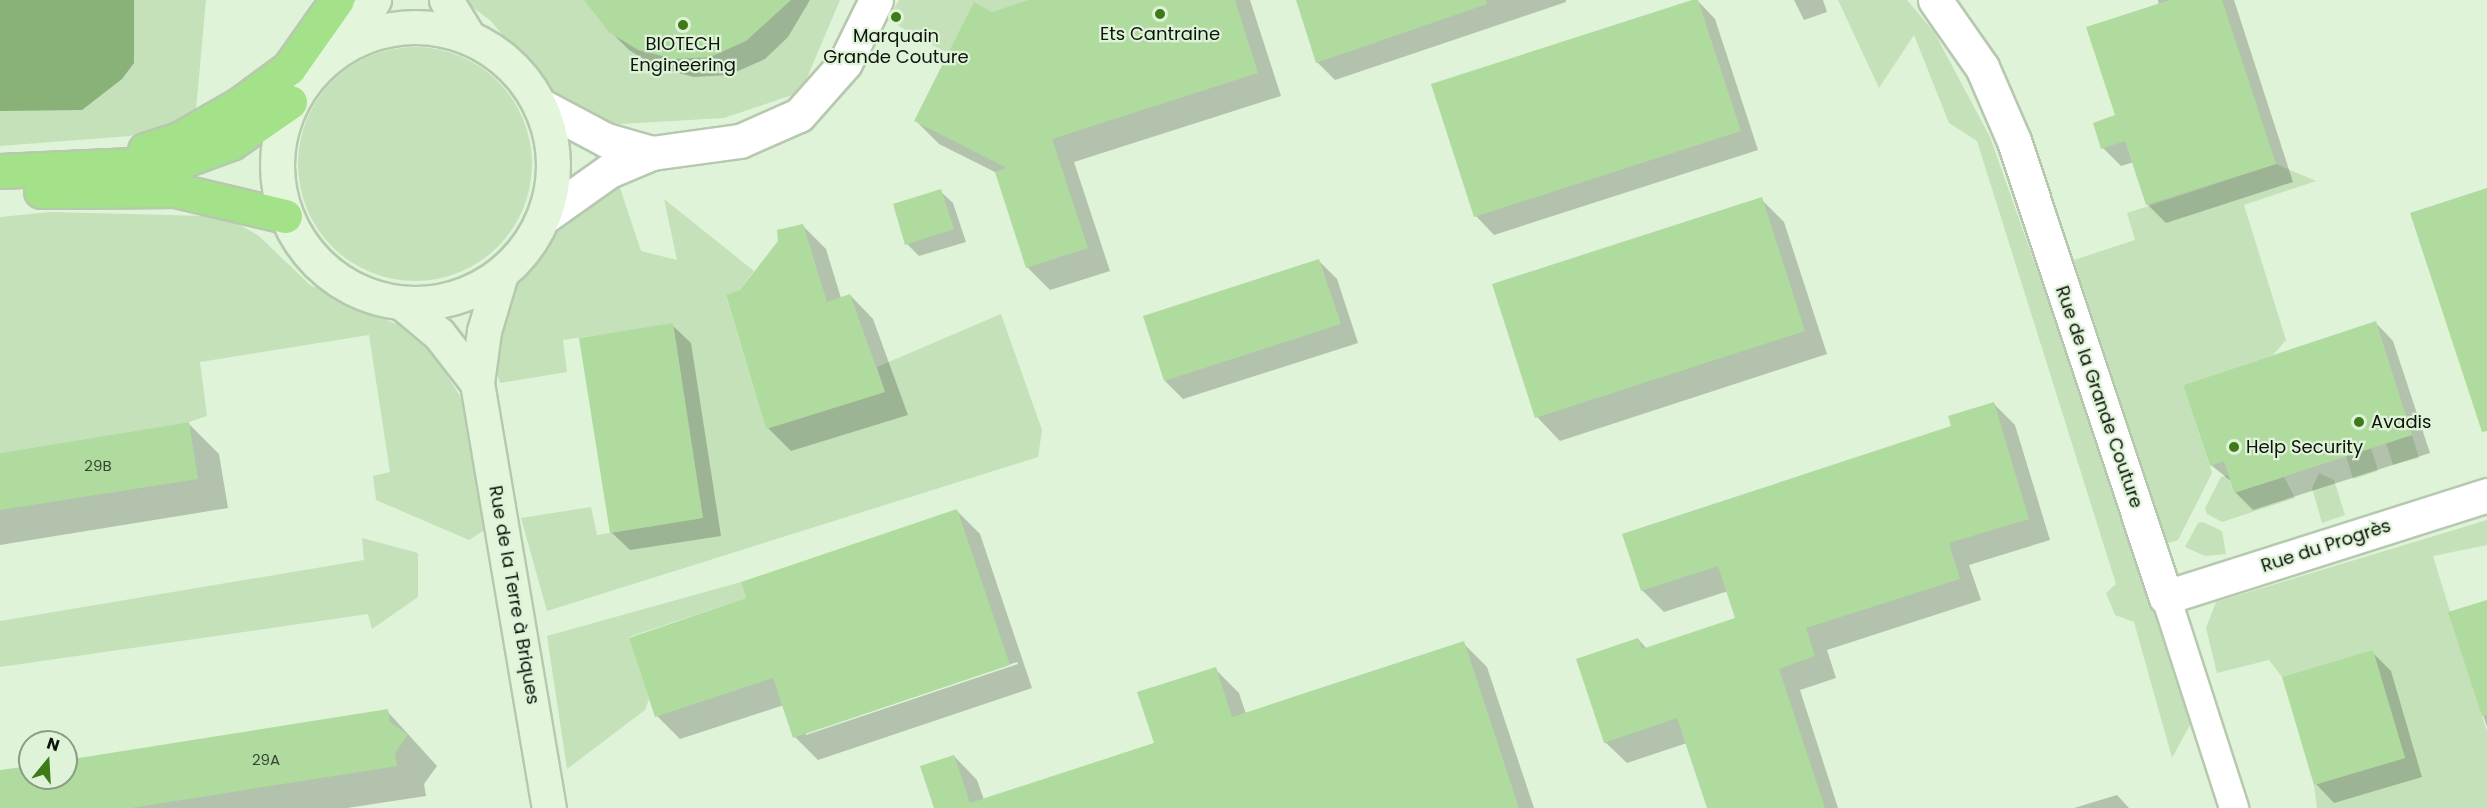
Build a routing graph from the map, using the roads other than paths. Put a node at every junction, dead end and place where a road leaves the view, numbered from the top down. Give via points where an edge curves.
1 (337, 0) edge
2 (374, 0) edge
3 (446, 0) edge
4 (876, 0) edge
5 (1935, 0) edge
6 (468, 36) junction
7 (347, 44) junction
8 (290, 102) junction
9 (542, 106) junction
10 (652, 153) junction
11 (97, 165) junction
12 (0, 171) edge
13 (0, 193) edge
14 (285, 216) junction
15 (544, 217) junction
16 (501, 274) junction
17 (402, 303) junction
18 (477, 382) junction
19 (2487, 495) edge
20 (2166, 597) junction
21 (549, 808) edge
22 (2234, 808) edge

1 - 11 highway via 289,68 240,104 178,139
2 - 7 main road
3 - 6 main road
4 - 10 street via 845,63 799,115 740,141
5 - 20 street, Rue de la Grande Couture via 1982,67 2014,141
6 - 7 main road via 428,26 386,29
6 - 9 main road via 523,77
7 - 8 main road via 314,69
8 - 11 highway via 231,143 176,164
8 - 14 main road via 277,149 276,178
9 - 10 street via 606,140
9 - 15 main road via 552,142 553,171
10 - 15 street via 609,171
11 - 12 highway
13 - 14 highway via 175,190
14 - 17 main road via 304,249 331,276 365,294
15 - 16 main road via 526,249
16 - 17 main road via 471,292 448,299
16 - 18 main road, Rue de la Terre à Briques via 484,332
17 - 18 main road, Rue de la Terre à Briques via 439,334
18 - 21 main road, Rue de la Terre à Briques
19 - 20 street, Rue du Progrès
20 - 22 street, Rue de la Grande Couture

